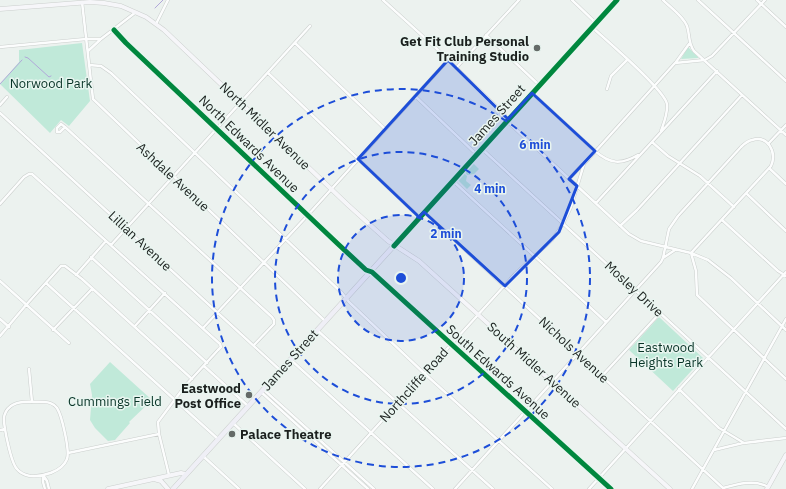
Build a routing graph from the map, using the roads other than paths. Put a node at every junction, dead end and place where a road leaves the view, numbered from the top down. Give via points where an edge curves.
1 (168, 0) edge
2 (383, 0) edge
3 (519, 0) edge
4 (572, 0) edge
5 (617, 0) edge
6 (663, 0) edge
7 (698, 0) edge
8 (757, 0) edge
9 (765, 0) edge
10 (82, 2) junction
11 (761, 4) junction
12 (0, 9) edge
13 (136, 12) junction
14 (156, 24) junction
15 (594, 25) junction
16 (310, 26) dead end
17 (786, 27) edge
18 (114, 30) junction
19 (735, 33) junction
20 (486, 35) junction
21 (86, 39) junction
22 (101, 39) junction
23 (295, 43) junction
24 (689, 44) junction
25 (0, 47) edge
26 (87, 51) junction
27 (448, 60) junction
28 (627, 60) junction
29 (705, 60) junction
30 (675, 63) junction
31 (88, 65) junction
32 (456, 68) junction
33 (717, 71) junction
34 (268, 73) junction
35 (786, 81) edge
36 (539, 85) junction
37 (655, 85) junction
38 (607, 89) dead end
39 (532, 93) junction
40 (742, 95) junction
41 (415, 96) junction
42 (7, 97) dead end
43 (241, 102) junction
44 (0, 104) edge
45 (0, 113) edge
46 (666, 116) junction
47 (507, 120) junction
48 (672, 120) junction
49 (786, 125) edge
50 (65, 126) dead end
51 (217, 129) junction
52 (385, 129) junction
53 (781, 130) junction
54 (660, 132) junction
55 (786, 135) edge
56 (652, 142) junction
57 (768, 144) junction
58 (482, 148) junction
59 (595, 151) junction
60 (643, 151) junction
61 (194, 153) junction
62 (476, 154) junction
63 (358, 159) junction
64 (626, 160) junction
65 (680, 163) junction
66 (584, 164) junction
67 (769, 168) junction
68 (628, 169) junction
69 (173, 176) junction
70 (569, 179) junction
71 (453, 181) junction
72 (708, 184) junction
73 (786, 184) edge
74 (577, 186) junction
75 (331, 189) junction
76 (747, 194) junction
77 (0, 204) edge
78 (148, 204) junction
79 (596, 204) junction
80 (734, 207) junction
81 (424, 212) junction
82 (308, 215) junction
83 (419, 217) junction
84 (722, 220) junction
85 (563, 224) junction
86 (620, 226) junction
87 (126, 228) junction
88 (786, 231) edge
89 (286, 239) junction
90 (106, 241) junction
91 (111, 245) junction
92 (394, 246) junction
93 (665, 247) junction
94 (676, 250) junction
95 (691, 253) junction
96 (536, 256) junction
97 (91, 257) junction
98 (663, 258) junction
99 (264, 263) junction
100 (370, 272) junction
101 (785, 274) edge
102 (76, 275) junction
103 (0, 281) edge
104 (46, 283) junction
105 (505, 286) junction
106 (92, 288) junction
107 (240, 288) junction
108 (635, 290) junction
109 (165, 293) junction
110 (346, 298) junction
111 (757, 304) junction
112 (26, 305) junction
113 (74, 308) junction
114 (150, 309) junction
115 (218, 312) junction
116 (660, 313) junction
117 (478, 314) junction
118 (786, 318) edge
119 (0, 319) edge
120 (325, 321) junction
121 (606, 322) junction
122 (135, 326) junction
123 (782, 326) junction
124 (9, 327) junction
125 (203, 328) junction
126 (53, 330) junction
127 (317, 330) junction
128 (733, 330) junction
129 (786, 330) edge
130 (0, 336) edge
131 (69, 343) dead end
132 (451, 344) junction
133 (254, 346) junction
134 (578, 354) junction
135 (708, 358) junction
136 (290, 359) junction
137 (764, 359) junction
138 (207, 363) junction
139 (204, 366) junction
140 (29, 369) dead end
141 (280, 370) junction
142 (425, 374) junction
143 (602, 376) junction
144 (192, 379) junction
145 (786, 379) edge
146 (552, 382) junction
147 (679, 389) junction
148 (262, 390) junction
149 (746, 393) junction
150 (269, 394) junction
151 (266, 397) junction
152 (176, 400) junction
153 (32, 402) junction
154 (399, 403) junction
155 (248, 406) junction
156 (525, 411) junction
157 (295, 418) junction
158 (293, 421) junction
159 (651, 421) junction
160 (232, 423) junction
161 (6, 429) junction
162 (786, 429) edge
163 (0, 430) edge
164 (724, 432) junction
165 (371, 433) junction
166 (159, 434) junction
167 (317, 438) junction
168 (786, 438) edge
169 (218, 439) junction
170 (315, 441) junction
171 (499, 441) junction
172 (744, 443) junction
173 (626, 449) junction
174 (714, 450) junction
175 (68, 452) junction
176 (786, 455) edge
177 (203, 456) junction
178 (344, 462) junction
179 (342, 465) junction
180 (703, 469) junction
181 (472, 470) junction
182 (183, 474) junction
183 (43, 475) junction
184 (167, 476) junction
185 (599, 478) junction
186 (154, 479) junction
187 (164, 484) junction
188 (369, 485) junction
189 (367, 488) edge
190 (768, 488) edge
191 (45, 489) edge
192 (49, 489) edge
193 (108, 489) edge
194 (168, 489) edge
195 (173, 489) edge
196 (239, 489) edge
197 (305, 489) edge
198 (320, 489) edge
199 (374, 489) edge
200 (434, 489) edge
201 (455, 489) edge
202 (493, 489) edge
203 (552, 489) edge
204 (589, 489) edge
205 (611, 489) edge
206 (670, 489) edge
207 (692, 489) edge
208 (724, 489) edge

1 - 14 street
2 - 27 street
3 - 20 street
4 - 15 street
5 - 15 main road, James Street
6 - 24 street via 683,19
7 - 19 street
8 - 11 street
9 - 11 street
10 - 12 main road, North Midler Avenue
10 - 13 main road, North Midler Avenue via 111,4
10 - 21 street, Ashdale Avenue
11 - 17 street
11 - 19 street
13 - 14 main road, North Midler Avenue
13 - 18 street
14 - 43 main road, North Midler Avenue
15 - 28 street
15 - 36 main road, James Street
16 - 23 street
18 - 22 street
18 - 51 street, North Edwards Avenue
19 - 29 street
19 - 35 street
20 - 32 street
20 - 36 street
21 - 22 street
21 - 25 street
21 - 26 street, Ashdale Avenue
22 - 26 street
23 - 34 street
23 - 52 street
24 - 29 street
24 - 30 street, Northcliffe Road
26 - 31 street, Ashdale Avenue
27 - 32 street
27 - 41 street
28 - 37 street
28 - 38 street via 611,76
29 - 30 street
29 - 33 street
30 - 37 street, Northcliffe Road
31 - 61 street via 101,66 111,73
31 - 69 street, Ashdale Avenue via 93,99
32 - 47 street
33 - 40 street
33 - 48 street
34 - 43 street
34 - 63 street
36 - 39 main road, James Street
37 - 46 street via 666,100
37 - 59 street, Northcliffe Road
39 - 47 main road, James Street
39 - 59 street
40 - 53 street
40 - 65 street
41 - 52 street
41 - 62 street
42 - 44 street
43 - 51 street
43 - 75 main road, North Midler Avenue
45 - 87 street, Lillian Avenue
46 - 48 street
46 - 54 street
47 - 58 main road, James Street
47 - 70 street
48 - 54 street
49 - 53 street
50 - 78 street
51 - 61 street
51 - 82 street, North Edwards Avenue
52 - 63 street
53 - 55 street
53 - 57 street
54 - 56 street
56 - 60 street
56 - 65 street
57 - 67 street via 774,156
57 - 72 street via 756,140 746,143
58 - 62 main road, James Street
58 - 85 street, Mosley Drive
59 - 64 street via 612,162
59 - 66 street, Northcliffe Road
60 - 64 street
60 - 68 street
61 - 69 street
61 - 89 street
62 - 71 main road, James Street
63 - 75 street
63 - 83 street
64 - 68 street
65 - 72 street
65 - 86 street
66 - 70 street, Northcliffe Road
66 - 74 street, Northcliffe Road
67 - 73 street
67 - 76 street
68 - 79 street
69 - 78 street
69 - 99 street, Ashdale Avenue
70 - 74 street
71 - 81 main road, James Street
71 - 96 street
72 - 80 street
72 - 93 street via 669,229
74 - 79 street
74 - 85 street, Northcliffe Road
75 - 82 street
75 - 92 main road, North Midler Avenue
76 - 80 street
76 - 88 street
77 - 90 street via 24,177 32,174
78 - 87 street
78 - 107 street
79 - 86 street
80 - 84 street
81 - 83 main road, James Street
81 - 105 street, Nichols Avenue
82 - 89 street
82 - 100 street, North Edwards Avenue
83 - 92 main road, James Street
84 - 95 street
84 - 101 street via 778,271
85 - 96 street, Northcliffe Road
85 - 108 street, Mosley Drive
86 - 93 street via 637,239
87 - 91 street
87 - 115 street, Lillian Avenue
89 - 99 street
89 - 110 street
90 - 91 street
90 - 97 street
91 - 109 street
92 - 100 main road, James Street
92 - 117 main road, South Midler Avenue via 419,261
93 - 94 street
93 - 98 street
94 - 95 street
94 - 98 street
95 - 111 street via 708,260
95 - 128 street via 696,271 697,295
96 - 105 street, Northcliffe Road
96 - 121 street
97 - 102 street
97 - 114 street
98 - 108 street
99 - 107 street
99 - 120 street, Ashdale Avenue
100 - 110 main road, James Street
100 - 132 street, South Edwards Avenue
101 - 111 street
102 - 104 street via 65,266 61,266
102 - 106 street
103 - 112 street
104 - 112 street
104 - 113 street
105 - 117 street, Northcliffe Road
105 - 134 street, Nichols Avenue
106 - 113 street
106 - 122 street
107 - 115 street
107 - 133 street via 274,320 274,324
108 - 116 street, Mosley Drive
108 - 121 street
109 - 114 street
109 - 125 street
110 - 120 main road, James Street
110 - 142 street
111 - 123 street
111 - 128 street
112 - 124 street
112 - 126 street
113 - 126 street
113 - 152 street
114 - 122 street
114 - 138 street
115 - 125 street
115 - 133 street, Lillian Avenue
116 - 135 street, Mosley Drive
116 - 143 street
117 - 132 street, Northcliffe Road
117 - 146 main road, South Midler Avenue
118 - 123 street
119 - 124 street
120 - 127 main road, James Street
121 - 134 street
122 - 144 street
123 - 129 street
123 - 137 street
124 - 130 street
125 - 138 street via 221,347
126 - 131 street
127 - 136 main road, James Street
127 - 154 street
128 - 135 street
128 - 137 street
132 - 142 street, Northcliffe Road
132 - 156 street, South Edwards Avenue
133 - 141 street, Lillian Avenue
134 - 143 street, Nichols Avenue
134 - 146 street
135 - 147 street
135 - 149 street, Mosley Drive
136 - 141 main road, James Street
136 - 165 street
137 - 145 street
137 - 149 street
138 - 139 street
139 - 144 street
139 - 155 street
140 - 153 street
141 - 148 main road, James Street
142 - 154 street, Northcliffe Road
142 - 171 street
143 - 159 street, Nichols Avenue
144 - 152 street
146 - 156 street
146 - 173 main road, South Midler Avenue
147 - 159 street
147 - 164 street
148 - 150 street
148 - 151 street
148 - 155 main road, James Street
149 - 162 street, Mosley Drive
149 - 164 street
150 - 151 street
150 - 157 street
151 - 158 street
152 - 166 street via 158,422
152 - 169 street
153 - 161 street via 18,403 8,408 4,416
153 - 175 street via 48,402 58,410
154 - 165 street, Northcliffe Road
154 - 181 street
155 - 160 main road, James Street
156 - 171 street
156 - 185 street, South Edwards Avenue
157 - 158 street
157 - 167 street
158 - 170 street
159 - 173 street
159 - 180 street, Nichols Avenue
160 - 169 main road, James Street
160 - 197 street
161 - 163 street
161 - 183 street via 15,468 26,475
164 - 172 street
164 - 174 street
165 - 178 street, Northcliffe Road
165 - 200 street
166 - 175 street
166 - 184 street
167 - 170 street
167 - 178 street
168 - 172 street
169 - 177 main road, James Street
170 - 179 street
171 - 181 street
171 - 203 street
172 - 174 street
173 - 185 street
173 - 206 main road, South Midler Avenue
174 - 180 street
175 - 183 street via 63,465
176 - 190 main road
177 - 182 main road, James Street
177 - 196 street
178 - 179 street, Northcliffe Road
178 - 188 street
179 - 189 street
179 - 198 street, Northcliffe Road
180 - 207 street
180 - 208 street, Nichols Avenue
181 - 201 street
181 - 202 street
182 - 184 main road
182 - 195 main road, James Street
183 - 191 street
183 - 192 street
184 - 186 main road
184 - 187 main road
185 - 204 street
185 - 205 street, South Edwards Avenue
186 - 187 main road
186 - 193 main road
187 - 194 main road
188 - 189 street
188 - 199 street
190 - 208 street via 762,483 757,483 734,485

